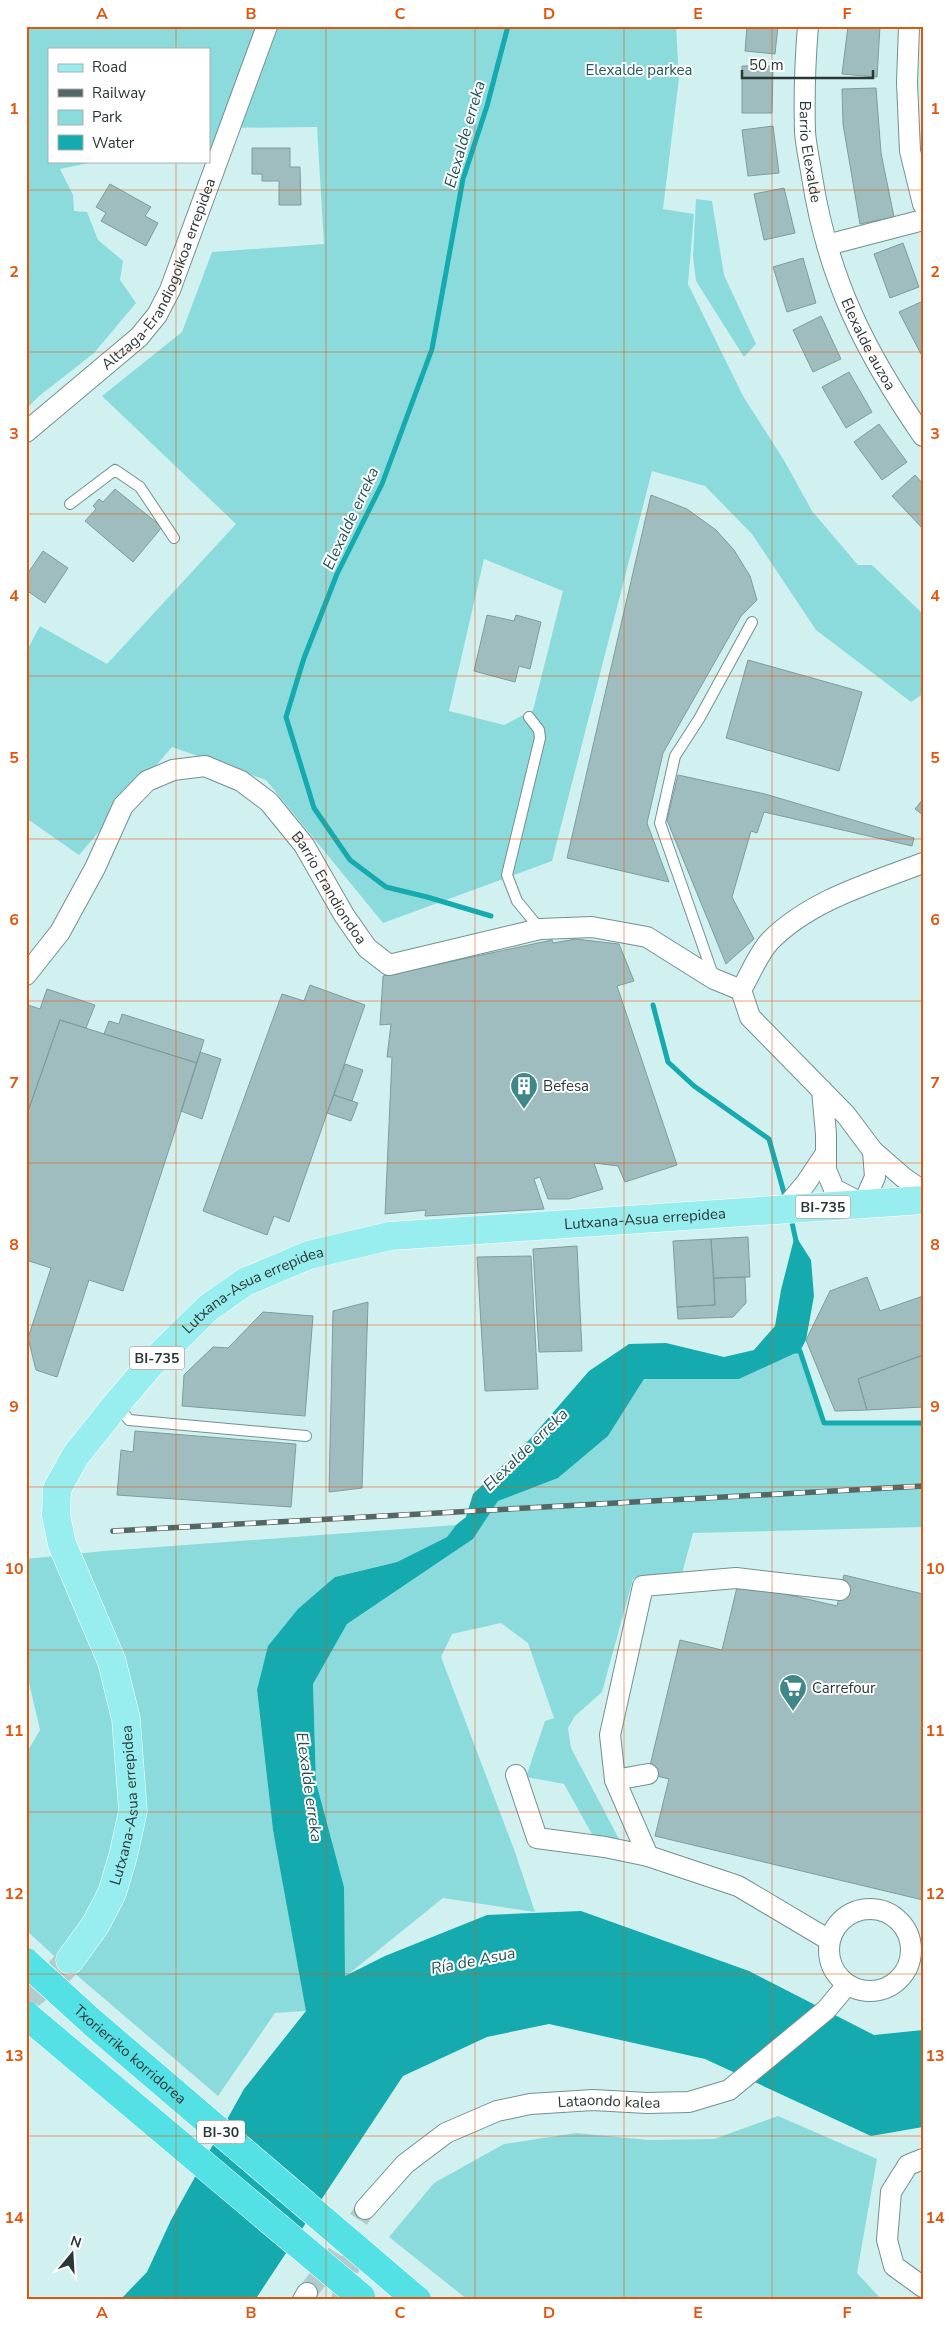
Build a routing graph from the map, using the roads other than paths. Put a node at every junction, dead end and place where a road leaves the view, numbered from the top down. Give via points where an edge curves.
1 (267, 26) edge
2 (808, 26) edge
3 (909, 26) edge
4 (923, 204) edge
5 (923, 220) edge
6 (827, 246) junction
7 (26, 432) edge
8 (923, 436) edge
9 (70, 504) dead end
10 (174, 538) dead end
11 (752, 622) dead end
12 (529, 717) dead end
13 (923, 863) edge
14 (540, 929) junction
15 (26, 975) edge
16 (714, 979) junction
17 (741, 990) junction
18 (822, 1090) junction
19 (873, 1151) junction
20 (826, 1153) junction
21 (923, 1191) edge
22 (923, 1200) edge
23 (863, 1204) junction
24 (784, 1209) junction
25 (117, 1403) junction
26 (306, 1436) dead end
27 (840, 1590) dead end
28 (648, 1774) dead end
29 (516, 1775) dead end
30 (615, 1780) junction
31 (648, 1856) junction
32 (830, 1940) junction
33 (70, 1960) tunnel mouth
34 (26, 1962) edge
35 (915, 1968) edge
36 (847, 1984) junction
37 (26, 2015) edge
38 (923, 2159) edge
39 (365, 2209) tunnel mouth
40 (923, 2287) edge
41 (361, 2297) dead end
42 (417, 2300) edge

1 - 7 street, Altzaga-Erandiogoikoa errepidea via 170,290 157,314 129,347
2 - 6 street, Barrio Elexalde via 805,134
3 - 4 street via 910,151
5 - 6 street
6 - 8 street, Elexalde auzoa via 843,296 876,365
9 - 10 lane via 114,470 140,487
11 - 16 lane via 675,756 660,823
12 - 14 lane via 540,738 507,875 518,901
13 - 17 street via 805,913 770,942
14 - 15 street, Barrio Erandiondoa via 389,965 367,948 344,915 304,844 268,802 241,781 205,766 173,770 147,781 123,806 95,868 60,932
14 - 16 street, Barrio Erandiondoa via 592,927 647,937
16 - 17 street, Barrio Erandiondoa
17 - 18 street via 750,1017
18 - 19 street
18 - 20 street
19 - 21 street
19 - 23 street via 875,1177
20 - 23 street via 826,1170 834,1189
20 - 24 street
22 - 23 main road, BI-735
23 - 24 main road, BI-735
24 - 25 main road, Lutxana-Asua errepidea / BI-735 via 390,1236 309,1255 245,1282 208,1308
25 - 26 lane via 129,1420
25 - 33 main road, Lutxana-Asua errepidea / BI-735 via 76,1455 57,1490 56,1515 62,1544 112,1662 126,1719 133,1811 112,1893 96,1924
27 - 30 street via 736,1578 643,1586 610,1735
28 - 30 street
29 - 31 street via 537,1838
30 - 31 street
31 - 32 street via 738,1886
32 - 35 street via 835,1928 849,1914 868,1908 881,1910 902,1923 908,1934
32 - 36 street via 831,1965
34 - 42 highway, Txorierriko korridorea / BI-30, bridge
35 - 36 street via 893,1984 874,1991 860,1990
36 - 39 street, Lataondo kalea via 826,2010 728,2090 689,2102 592,2100 530,2104 497,2110 446,2133 405,2164
37 - 41 highway, BI-30, bridge
38 - 40 street via 908,2165 891,2192 887,2240 894,2266

